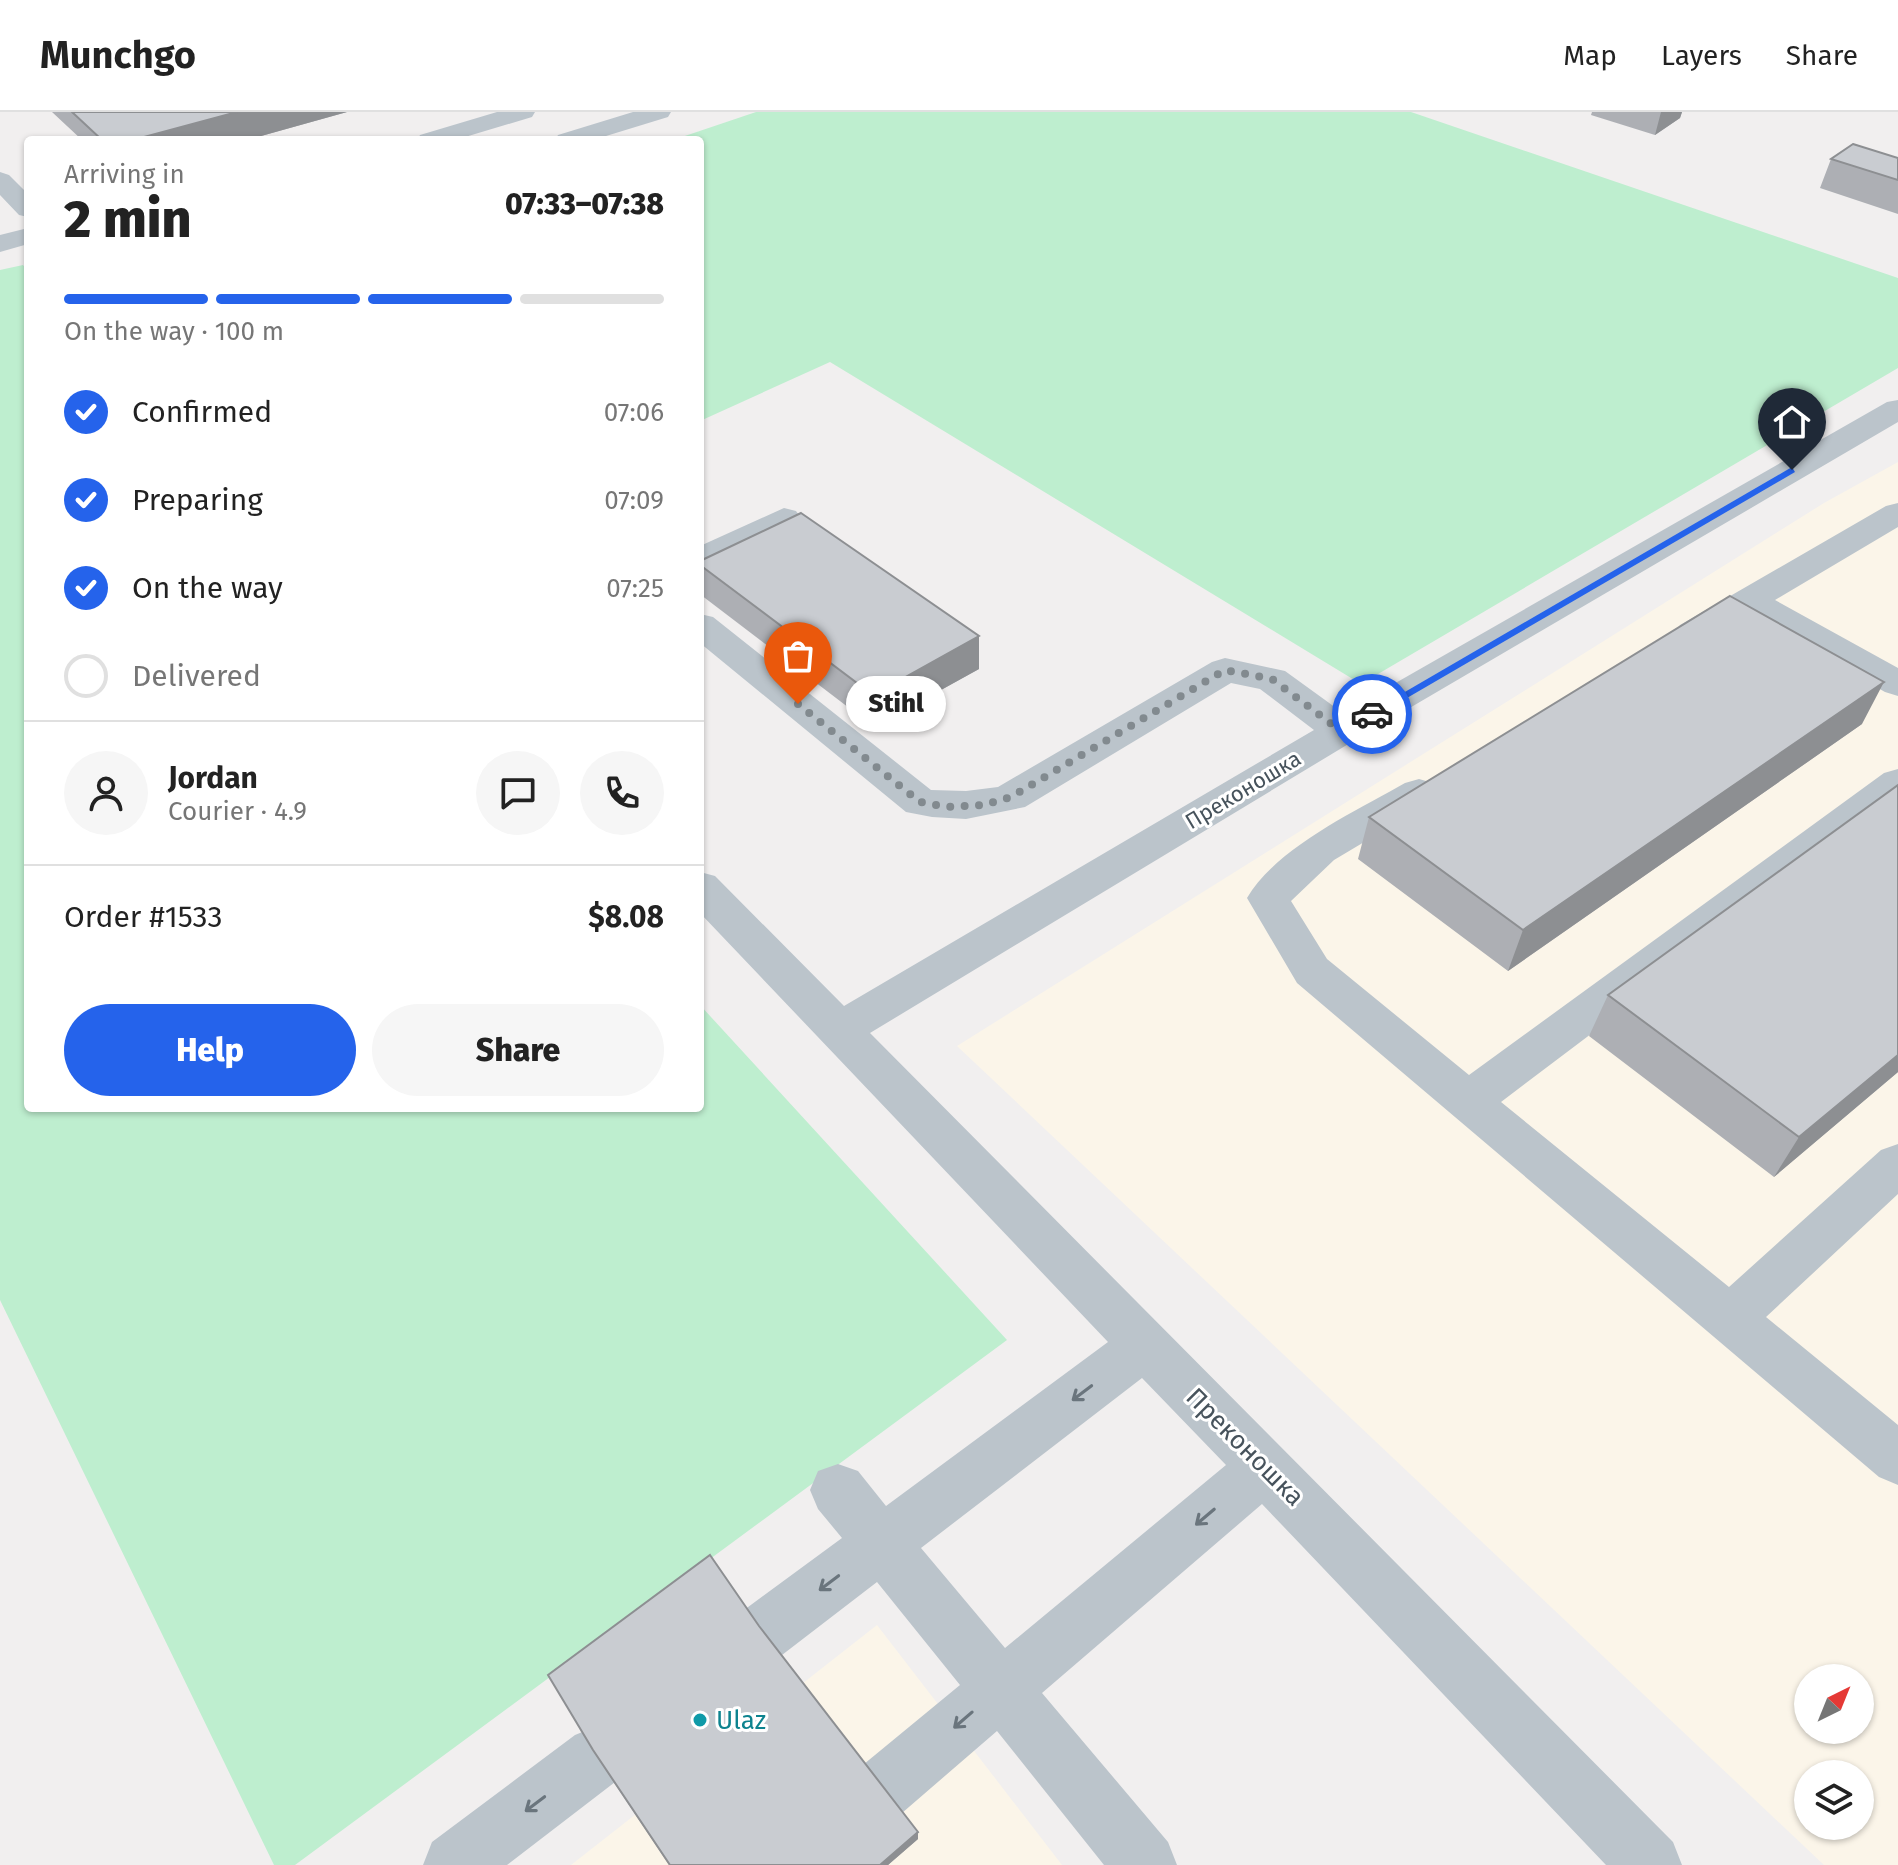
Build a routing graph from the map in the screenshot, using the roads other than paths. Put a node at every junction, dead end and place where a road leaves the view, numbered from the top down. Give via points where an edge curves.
1 (523, 112) edge
2 (659, 112) edge
3 (442, 136) edge
4 (580, 136) edge
5 (0, 180) edge
6 (24, 205) edge
7 (24, 237) edge
8 (0, 244) edge
9 (1898, 409) edge
10 (784, 518) edge
11 (1895, 519) edge
12 (704, 557) edge
13 (1750, 600) junction
14 (704, 628) edge
15 (1669, 647) edge
16 (1898, 684) edge
17 (1341, 731) junction
18 (1455, 772) edge
19 (1898, 782) edge
20 (704, 891) edge
21 (840, 1030) junction
22 (1467, 1102) junction
23 (1898, 1164) edge
24 (1730, 1318) junction
25 (1144, 1346) junction
26 (1898, 1459) edge
27 (1265, 1467) junction
28 (838, 1490) dead end
29 (880, 1544) junction
30 (761, 1634) edge
31 (1001, 1686) junction
32 (597, 1757) edge
33 (880, 1791) edge
34 (455, 1865) edge
35 (1145, 1865) edge
36 (1650, 1865) edge

1 - 3 street
2 - 4 street
5 - 6 street
7 - 8 street
9 - 17 street, Преконошка
10 - 12 street
11 - 13 street
13 - 15 street
13 - 16 street
14 - 17 street via 920,802 947,807 1011,797 1225,670 1272,679
17 - 21 street, Преконошка
18 - 22 street via 1320,850 1268,898 1312,971
19 - 22 street
20 - 21 street, Преконошка
21 - 25 street, Преконошка
22 - 24 street
23 - 24 street
24 - 26 street
25 - 27 street, Преконошка
25 -> 29 street
27 -> 31 street
27 - 36 street, Преконошка
28 - 29 street
29 -> 30 street
29 - 31 street
31 -> 33 street
31 - 35 street
32 -> 34 street

